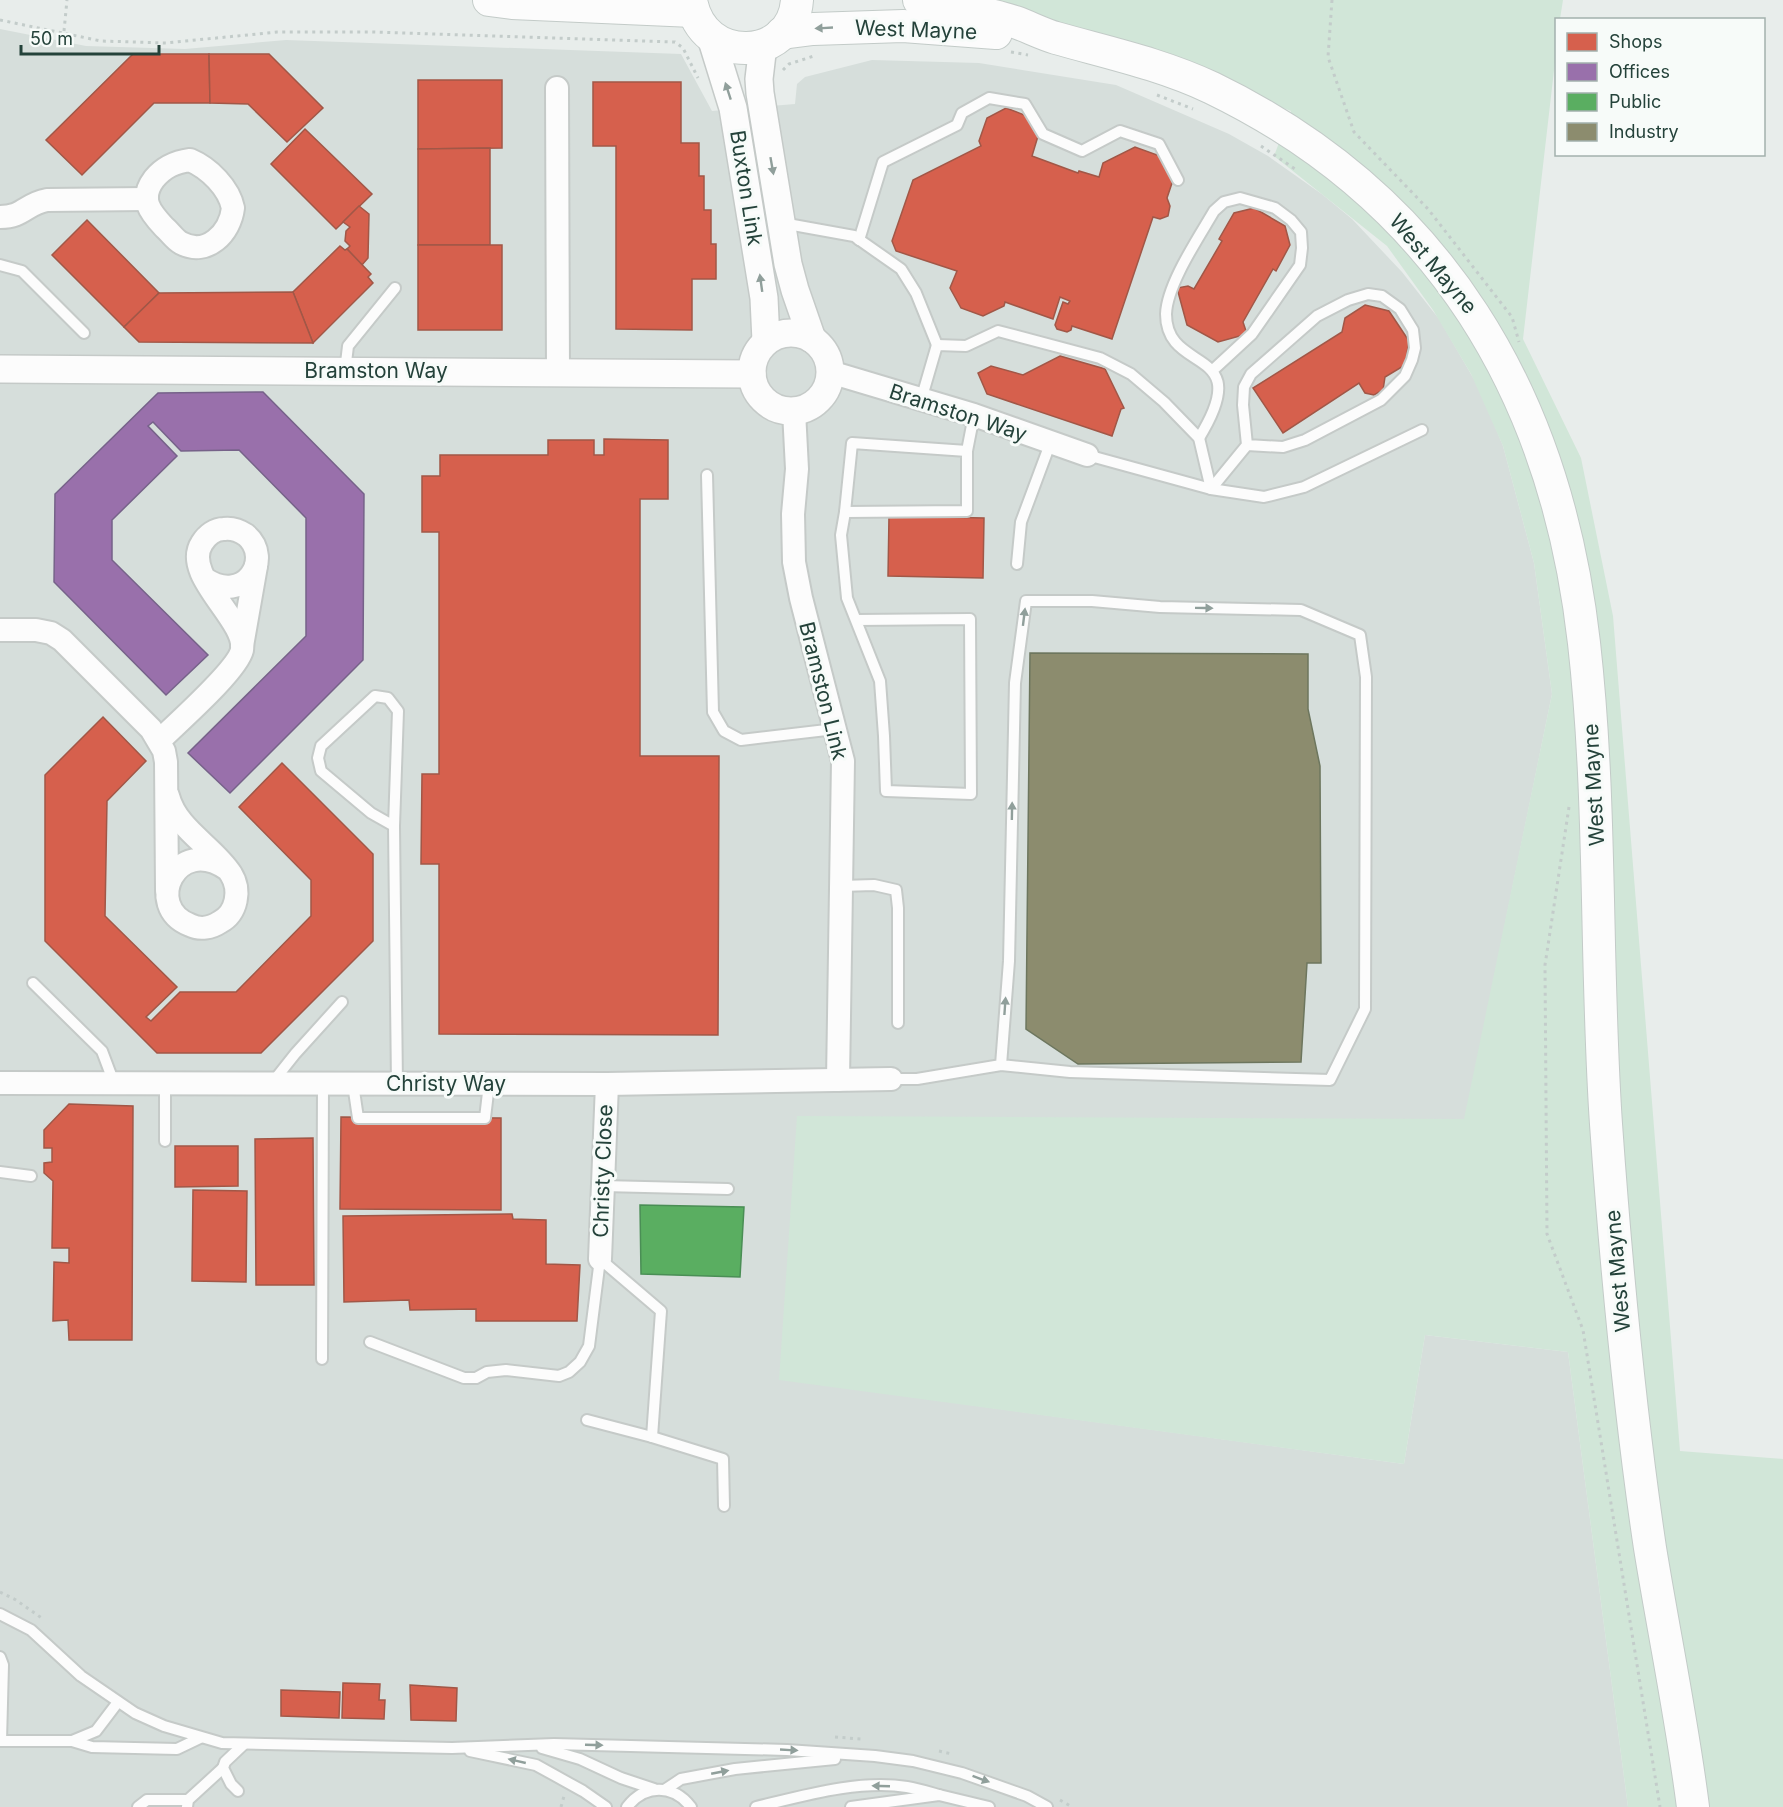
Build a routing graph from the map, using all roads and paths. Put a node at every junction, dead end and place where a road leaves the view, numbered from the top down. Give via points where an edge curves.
1 (67, 0) edge
2 (489, 0) edge
3 (797, 0) edge
4 (919, 0) edge
5 (1332, 0) edge
6 (692, 5) edge
7 (0, 20) edge
8 (64, 32) junction
9 (711, 37) junction
10 (772, 39) junction
11 (1044, 47) junction
12 (1004, 51) dead end
13 (823, 53) dead end
14 (777, 77) dead end
15 (701, 84) dead end
16 (557, 88) dead end
17 (1147, 91) dead end
18 (1202, 112) dead end
19 (1259, 144) dead end
20 (1302, 173) dead end
21 (1178, 180) dead end
22 (147, 199) dead end
23 (0, 217) edge
24 (782, 223) junction
25 (859, 240) junction
26 (0, 265) edge
27 (394, 288) dead end
28 (84, 333) dead end
29 (812, 339) junction
30 (766, 341) junction
31 (937, 345) junction
32 (1502, 360) junction
33 (0, 369) edge
34 (1213, 369) junction
35 (345, 371) junction
36 (830, 372) junction
37 (558, 373) junction
38 (752, 374) junction
39 (921, 399) junction
40 (794, 411) junction
41 (974, 416) junction
42 (1422, 430) dead end
43 (1199, 438) junction
44 (1050, 444) junction
45 (1248, 445) junction
46 (967, 451) junction
47 (1087, 455) joint
48 (707, 475) dead end
49 (1212, 489) junction
50 (845, 512) junction
51 (1017, 564) dead end
52 (256, 565) junction
53 (205, 579) junction
54 (856, 620) junction
55 (0, 630) edge
56 (242, 646) junction
57 (835, 729) junction
58 (159, 741) junction
59 (166, 788) junction
60 (1569, 806) dead end
61 (394, 826) junction
62 (227, 869) junction
63 (841, 886) junction
64 (167, 890) junction
65 (33, 982) dead end
66 (342, 1002) dead end
67 (898, 1023) dead end
68 (1001, 1065) junction
69 (891, 1079) joint
70 (838, 1080) junction
71 (0, 1083) edge
72 (114, 1083) junction
73 (165, 1083) junction
74 (272, 1084) junction
75 (323, 1084) junction
76 (353, 1084) junction
77 (397, 1084) junction
78 (489, 1084) junction
79 (607, 1084) junction
80 (165, 1141) dead end
81 (0, 1172) edge
82 (31, 1176) dead end
83 (603, 1186) junction
84 (728, 1189) dead end
85 (600, 1259) junction
86 (370, 1342) dead end
87 (322, 1359) dead end
88 (587, 1420) dead end
89 (652, 1437) junction
90 (724, 1506) dead end
91 (0, 1592) edge
92 (0, 1614) edge
93 (45, 1621) dead end
94 (0, 1657) edge
95 (118, 1702) junction
96 (830, 1737) dead end
97 (200, 1738) junction
98 (870, 1740) dead end
99 (1, 1741) edge
100 (72, 1742) junction
101 (244, 1744) junction
102 (527, 1744) junction
103 (452, 1748) junction
104 (934, 1750) dead end
105 (955, 1755) dead end
106 (874, 1756) junction
107 (223, 1768) junction
108 (660, 1789) junction
109 (238, 1791) dead end
110 (939, 1795) junction
111 (1056, 1798) dead end
112 (1693, 1802) edge
113 (142, 1804) edge
114 (187, 1804) edge
115 (606, 1807) edge
116 (627, 1807) edge
117 (691, 1807) edge
118 (756, 1807) edge
119 (851, 1807) edge
120 (989, 1807) edge
121 (1047, 1807) edge
122 (1072, 1807) edge
123 (1660, 1807) edge

1 - 8 path
2 - 6 main road
3 - 10 main road via 791,21
4 - 11 main road, West Mayne via 1013,22
5 - 32 path via 1328,57 1354,132 1428,209 1512,317 1521,351
6 - 9 main road via 700,25
7 - 8 path
8 - 15 path via 100,41 166,43 277,32 675,42 683,48
9 - 10 main road, West Mayne via 727,46 745,49
30 -> 9 street, Buxton Link via 760,275 733,108
11 -> 10 main road, West Mayne via 903,26 813,28
10 -> 24 street, Buxton Link via 759,79
11 - 12 path
11 - 32 main road, West Mayne via 1119,54 1162,68 1211,87 1286,129 1363,186 1407,228 1449,278
13 - 14 path via 789,64
16 - 37 street
17 - 18 path
19 - 20 path
21 - 25 lane via 1159,144 1120,131 1082,151 1043,134 1025,104 989,98 962,113 957,125 884,162
22 - 23 street via 47,200 36,202 14,217
24 - 25 lane
24 - 29 street, Buxton Link via 795,290
25 - 31 lane via 901,269 916,293
26 - 28 lane via 22,271
27 - 35 lane via 348,346
29 - 30 street via 790,333
29 - 36 street via 824,351
30 - 38 street via 754,358
31 - 39 lane
31 - 43 lane via 966,346 998,331 1100,358 1131,374
32 - 112 main road, West Mayne via 1524,406 1557,497 1583,637 1595,802 1601,1029 1622,1326 1649,1541
33 - 35 street, Bramston Way
34 - 34 lane via 1179,347 1169,334 1166,313 1172,287 1214,210 1224,202 1240,198 1275,208 1291,219 1301,232 1300,265 1252,334
34 - 43 lane via 1218,395
35 - 37 street, Bramston Way
36 - 39 street, Bramston Way
36 - 40 street via 823,394 814,403
37 - 38 street, Bramston Way
38 - 40 street via 758,393 767,403
39 - 41 street, Bramston Way
40 - 57 street, Bramston Link via 794,562
41 - 44 street, Bramston Way
41 - 46 lane
42 - 49 lane via 1304,487 1264,497
43 - 49 lane
44 - 47 street, Bramston Way
44 - 51 lane via 1021,522
45 - 45 lane via 1283,447 1305,440 1381,400 1405,376 1413,360 1413,330 1400,309 1382,296 1368,294 1348,300 1317,316 1264,362 1244,387
45 - 49 lane
46 - 50 lane via 967,511
46 - 50 lane via 852,443
47 - 49 lane
48 - 57 lane via 713,712 724,731 741,740
50 - 54 lane via 841,535 847,598
52 - 53 street via 251,576 232,588
52 - 53 street via 253,543 246,535 236,530 213,532 205,538 197,555
52 - 56 street
53 - 56 street
54 - 54 lane via 880,681 886,791 971,794 970,619
55 - 58 street via 36,630 62,640
56 - 58 street via 240,656 226,674
57 - 63 street, Bramston Link via 843,761
58 - 59 street via 166,762
59 - 62 street via 176,815
59 - 64 street
60 - 123 path via 1545,965 1547,1234 1584,1330
61 - 61 lane via 371,813 321,771 318,758 321,746 375,696 388,698 398,711
61 - 77 lane
62 - 64 street via 212,861 193,859 173,873
62 - 64 street via 236,886 235,904 230,914 214,926 194,927 178,919
63 - 67 lane via 874,885 896,890
63 - 70 street, Bramston Link
65 - 72 lane via 102,1050
66 - 74 lane
68 -> 68 lane via 1009,961 1015,682 1026,601 1301,610 1359,635 1366,677 1365,1009 1330,1080 1070,1072
68 - 69 lane via 917,1079
69 - 70 street, Christy Way
70 - 79 street, Christy Way
71 - 72 street, Christy Way
72 - 73 street, Christy Way
73 - 74 street, Christy Way
73 - 80 lane
74 - 75 street, Christy Way
75 - 76 street, Christy Way
75 - 87 lane
76 - 77 street, Christy Way
76 - 78 lane via 358,1118 485,1118
77 - 78 street, Christy Way
78 - 79 street, Christy Way
79 - 83 street, Christy Close
81 - 82 lane
83 - 84 lane
83 - 85 street, Christy Close
85 - 86 lane via 589,1346 580,1362 559,1376 506,1370 464,1378
85 - 89 lane via 661,1311
88 - 89 lane
89 - 90 lane via 723,1459
91 - 93 path
92 - 95 lane via 31,1630 81,1676
94 - 99 lane
95 - 97 lane via 164,1726
95 - 100 lane via 96,1731
96 - 98 path
97 - 100 lane via 177,1749 92,1747
97 - 101 lane
99 - 100 lane
101 - 103 lane
101 - 107 lane
102 - 103 lane
102 -> 106 lane
102 - 108 lane
115 -> 103 lane via 536,1765
104 - 105 path
108 -> 106 lane via 681,1779 735,1769
106 -> 121 lane via 962,1773
107 - 109 lane
107 - 114 lane
108 - 116 lane via 643,1792
108 - 117 lane via 685,1799
110 -> 118 lane via 906,1787 870,1786
110 - 119 lane
110 - 120 lane
111 - 122 path
113 - 114 lane

